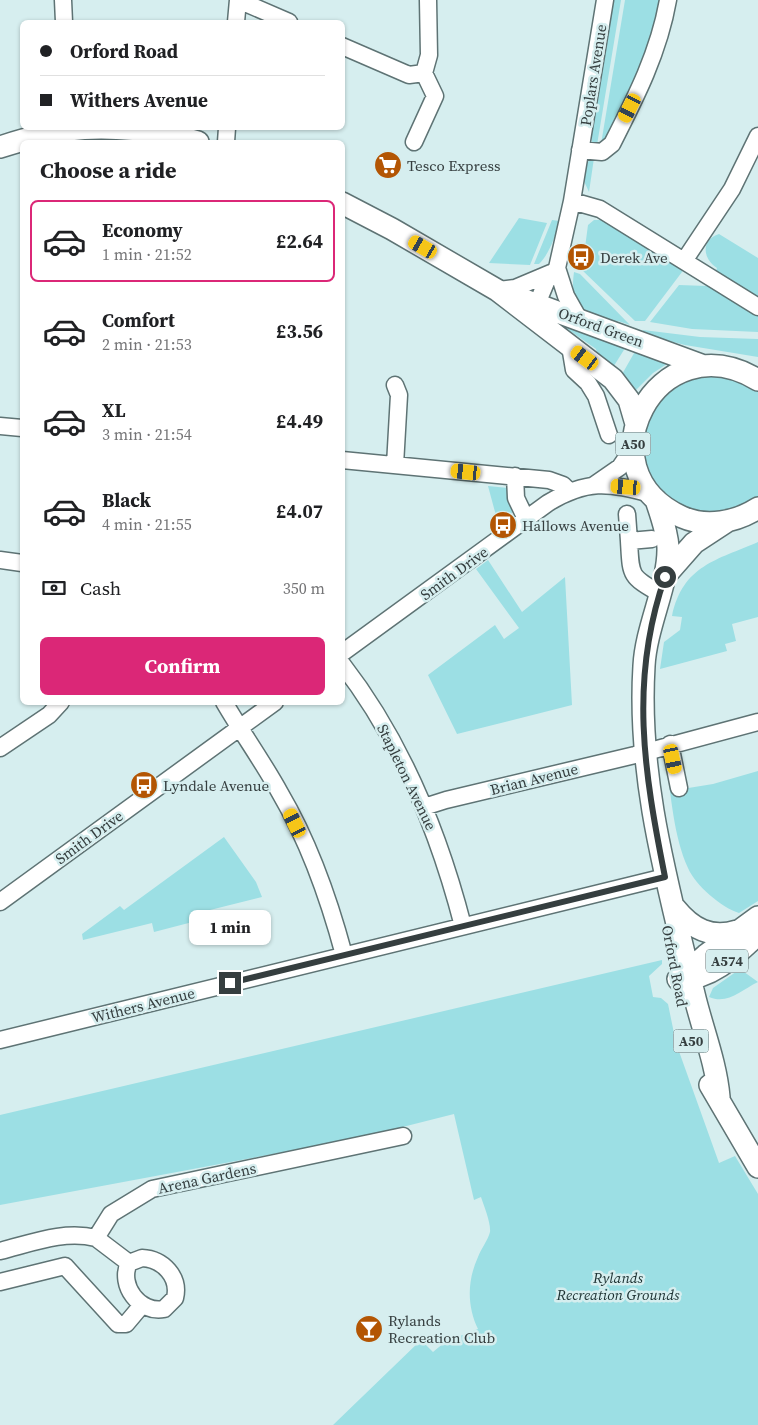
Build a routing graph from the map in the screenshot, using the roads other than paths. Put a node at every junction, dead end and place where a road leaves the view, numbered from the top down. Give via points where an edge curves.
1 (63, 0) edge
2 (238, 0) edge
3 (428, 0) edge
4 (606, 0) edge
5 (668, 0) edge
6 (64, 20) edge
7 (236, 20) edge
8 (284, 20) edge
9 (345, 47) edge
10 (424, 73) junction
11 (64, 130) edge
12 (102, 130) edge
13 (758, 136) edge
14 (24, 140) edge
15 (187, 140) edge
16 (20, 141) edge
17 (414, 142) dead end
18 (0, 147) edge
19 (580, 150) junction
20 (572, 202) junction
21 (345, 205) edge
22 (684, 261) junction
23 (555, 270) junction
24 (497, 290) junction
25 (537, 304) junction
26 (758, 307) edge
27 (579, 319) junction
28 (543, 326) junction
29 (570, 346) junction
30 (704, 366) junction
31 (758, 367) edge
32 (731, 368) junction
33 (758, 380) edge
34 (395, 385) dead end
35 (636, 424) junction
36 (0, 426) edge
37 (20, 428) edge
38 (609, 435) dead end
39 (633, 448) junction
40 (345, 460) edge
41 (396, 465) junction
42 (515, 476) junction
43 (594, 485) junction
44 (569, 491) junction
45 (653, 497) junction
46 (758, 508) edge
47 (627, 514) dead end
48 (526, 519) junction
49 (726, 522) junction
50 (652, 539) dead end
51 (629, 541) junction
52 (0, 560) edge
53 (20, 563) edge
54 (662, 585) junction
55 (345, 651) edge
56 (345, 669) edge
57 (58, 705) edge
58 (226, 705) edge
59 (271, 705) edge
60 (758, 722) edge
61 (239, 729) junction
62 (670, 744) junction
63 (0, 748) edge
64 (644, 752) junction
65 (679, 788) dead end
66 (424, 807) junction
67 (666, 882) junction
68 (0, 902) edge
69 (675, 908) junction
70 (758, 918) edge
71 (463, 926) junction
72 (748, 932) edge
73 (344, 955) junction
74 (686, 976) junction
75 (0, 1040) edge
76 (403, 1136) dead end
77 (758, 1167) edge
78 (96, 1238) junction
79 (0, 1251) edge
80 (129, 1263) junction
81 (0, 1282) edge
82 (142, 1305) junction

1 - 6 street
2 - 7 street
2 - 8 street
3 - 10 street via 429,55
4 - 19 street, Poplars Avenue
5 - 19 street via 652,60 612,144 602,152
9 - 10 street via 409,75
10 - 17 street via 435,96
11 - 14 main road
12 - 15 main road via 136,131
13 - 22 street via 732,189
16 - 18 main road
19 - 20 street, Poplars Avenue
20 - 22 street via 600,209
20 - 23 street, Poplars Avenue
21 - 24 main road, Orford Green / A50
22 - 26 street
23 - 24 street via 515,288
23 - 25 street, Poplars Avenue
23 - 27 street
24 - 25 main road, Orford Green / A50
24 - 28 main road, Orford Green / A50
25 - 27 main road, Orford Green / A50
25 - 28 street
27 - 30 main road, Orford Green / A50
28 - 29 main road, Orford Green / A50
29 - 35 main road, Orford Green / A50 via 624,390
29 - 38 street, Orford Green via 574,370 596,396
30 - 32 main road, A50
30 - 35 main road, A50 via 668,378 654,390
31 - 32 street
32 - 33 main road, A50
34 - 41 street via 399,395
35 - 39 main road, A50
36 - 37 street
39 - 43 street, Smith Drive via 614,472
39 - 45 main road, A50 via 638,472
40 - 41 street
41 - 42 street
42 - 44 street via 556,482
42 - 48 street via 516,498
43 - 44 street, Smith Drive
43 - 45 street, Smith Drive via 626,487
44 - 48 street, Smith Drive
45 - 49 main road, A50 via 671,512 688,519
45 - 54 main road, Orford Road / A50 via 667,534
46 - 49 main road, A50
47 - 51 street
48 - 55 street, Smith Drive
49 - 54 main road, Orford Road / A50 via 694,543
50 - 51 street
51 - 54 street via 630,571 640,582
52 - 53 street
54 - 64 main road, Orford Road / A50 via 651,620 644,663
56 - 66 street, Stapleton Avenue via 379,720
57 - 63 street
58 - 61 street
59 - 61 street, Smith Drive
60 - 62 street, Brian Avenue
61 - 68 street, Smith Drive
61 - 73 street via 281,794 310,853
62 - 64 street, Brian Avenue
62 - 65 street
64 - 66 street, Brian Avenue
64 - 67 main road, Orford Road / A50
66 - 71 street, Stapleton Avenue
67 - 69 main road, Orford Road / A50
67 - 71 street, Withers Avenue
67 - 74 main road, Orford Road / A50 via 665,915
69 - 72 main road, A574 via 683,918 706,933
69 - 74 main road, Orford Road / A50
70 - 72 main road, A574
71 - 73 street, Withers Avenue
72 - 74 main road, A574 via 715,970
73 - 75 street, Withers Avenue
74 - 77 main road, Orford Road / A50 via 714,1066 719,1097
76 - 78 street, Arena Gardens via 152,1189 111,1214
78 - 79 street via 60,1236
78 - 80 street
80 - 82 street via 126,1283
80 - 82 street via 135,1259 150,1258 176,1282 175,1298 164,1309 156,1311
81 - 82 street via 65,1266 118,1324 126,1324

